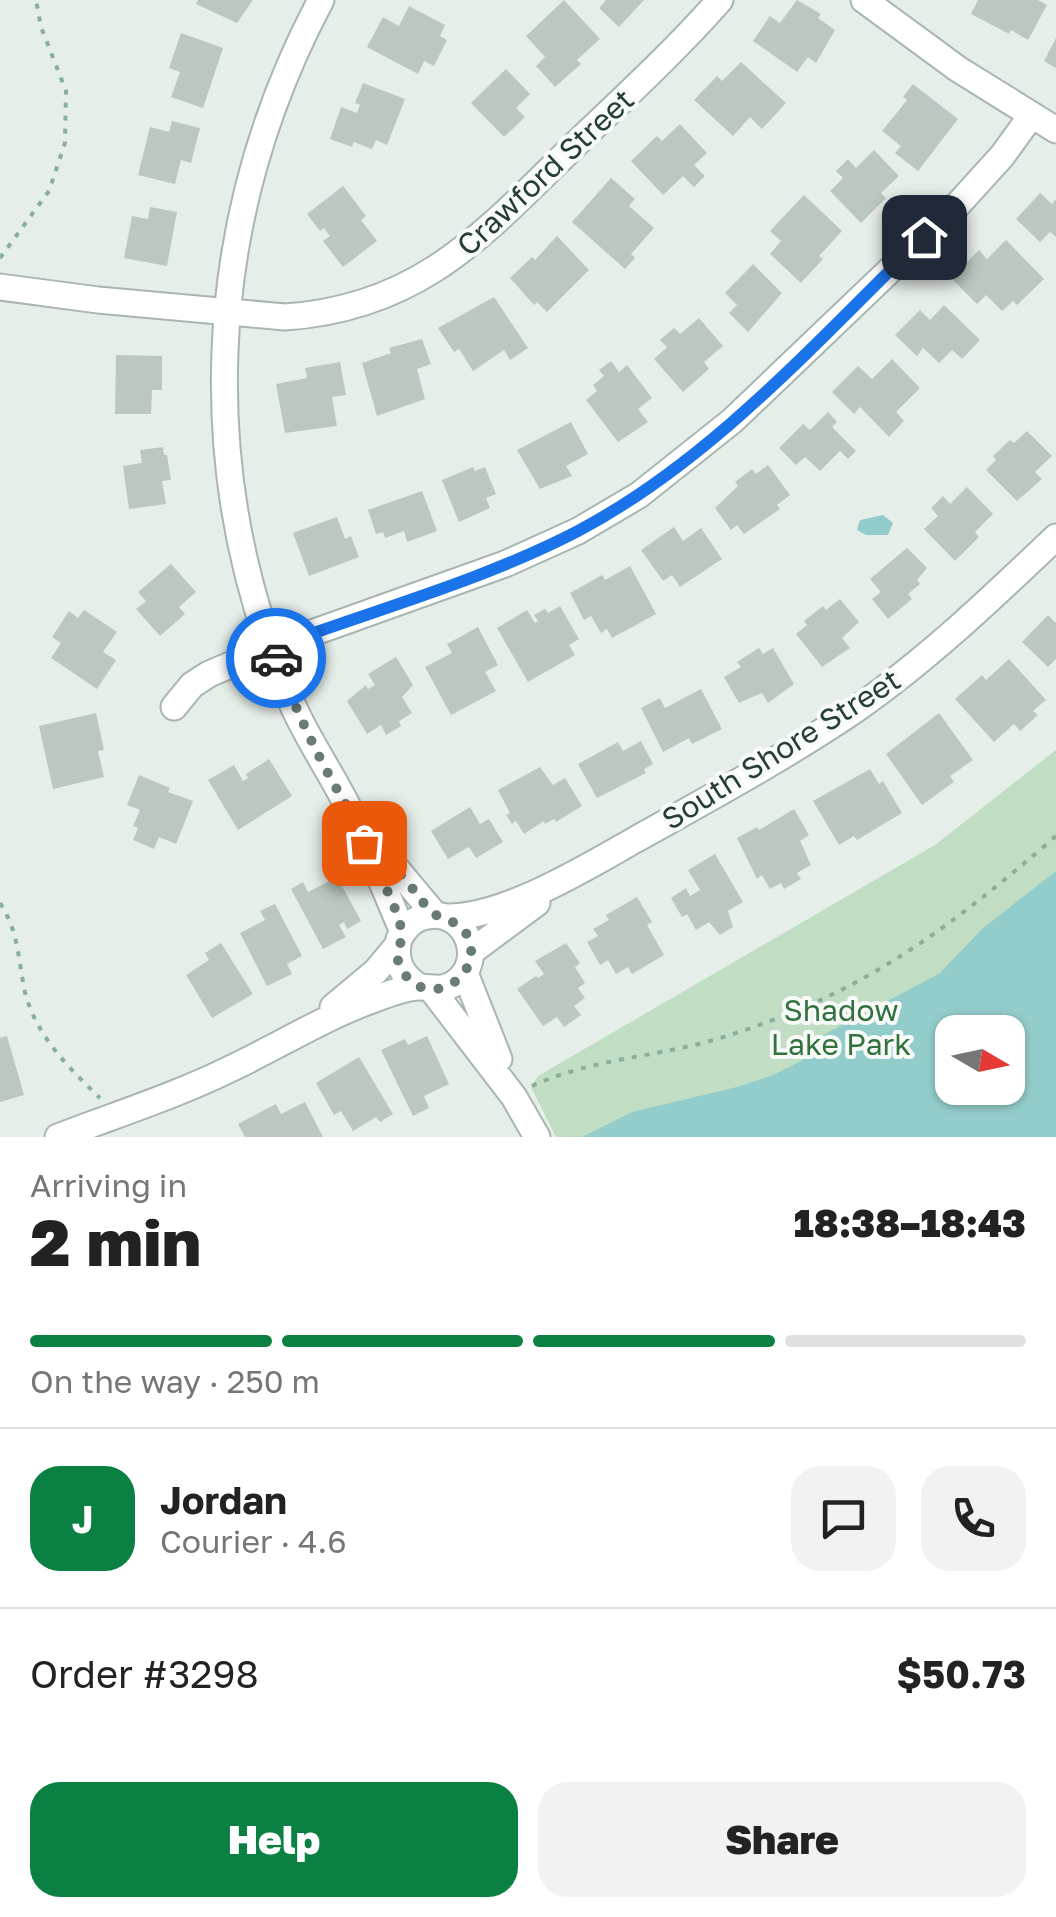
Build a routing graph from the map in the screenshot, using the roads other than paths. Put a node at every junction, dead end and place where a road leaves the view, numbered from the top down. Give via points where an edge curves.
1 (321, 0) edge
2 (720, 0) edge
3 (864, 0) edge
4 (1031, 116) junction
5 (1056, 130) edge
6 (0, 287) edge
7 (227, 311) junction
8 (1056, 537) edge
9 (272, 648) junction
10 (174, 708) dead end
11 (354, 818) junction
12 (586, 868) junction
13 (440, 916) junction
14 (400, 939) junction
15 (468, 962) junction
16 (426, 988) junction
17 (306, 1028) junction
18 (521, 1092) junction
19 (58, 1137) edge
20 (537, 1137) edge

1 - 7 street via 259,142
2 - 7 street, Crawford Street via 480,236 432,272 372,302 327,313
3 - 4 street
4 - 5 street
4 - 9 street via 953,210 732,421 638,495 506,564
6 - 7 street, Crawford Street
7 - 9 street via 224,394 232,495
8 - 12 street, South Shore Street via 946,641 853,711
9 - 10 street via 209,674
9 - 11 street via 294,706
11 - 13 street
11 - 14 street
12 - 13 street, South Shore Street via 481,914
12 - 15 street, South Shore Street
13 - 14 street via 417,919
13 - 15 street via 464,930
14 - 16 street via 399,966
14 - 17 street via 376,971
15 - 16 street via 451,986
15 - 18 street
16 - 17 street via 370,1000
16 - 18 street
17 - 19 street via 229,1070
18 - 20 street

